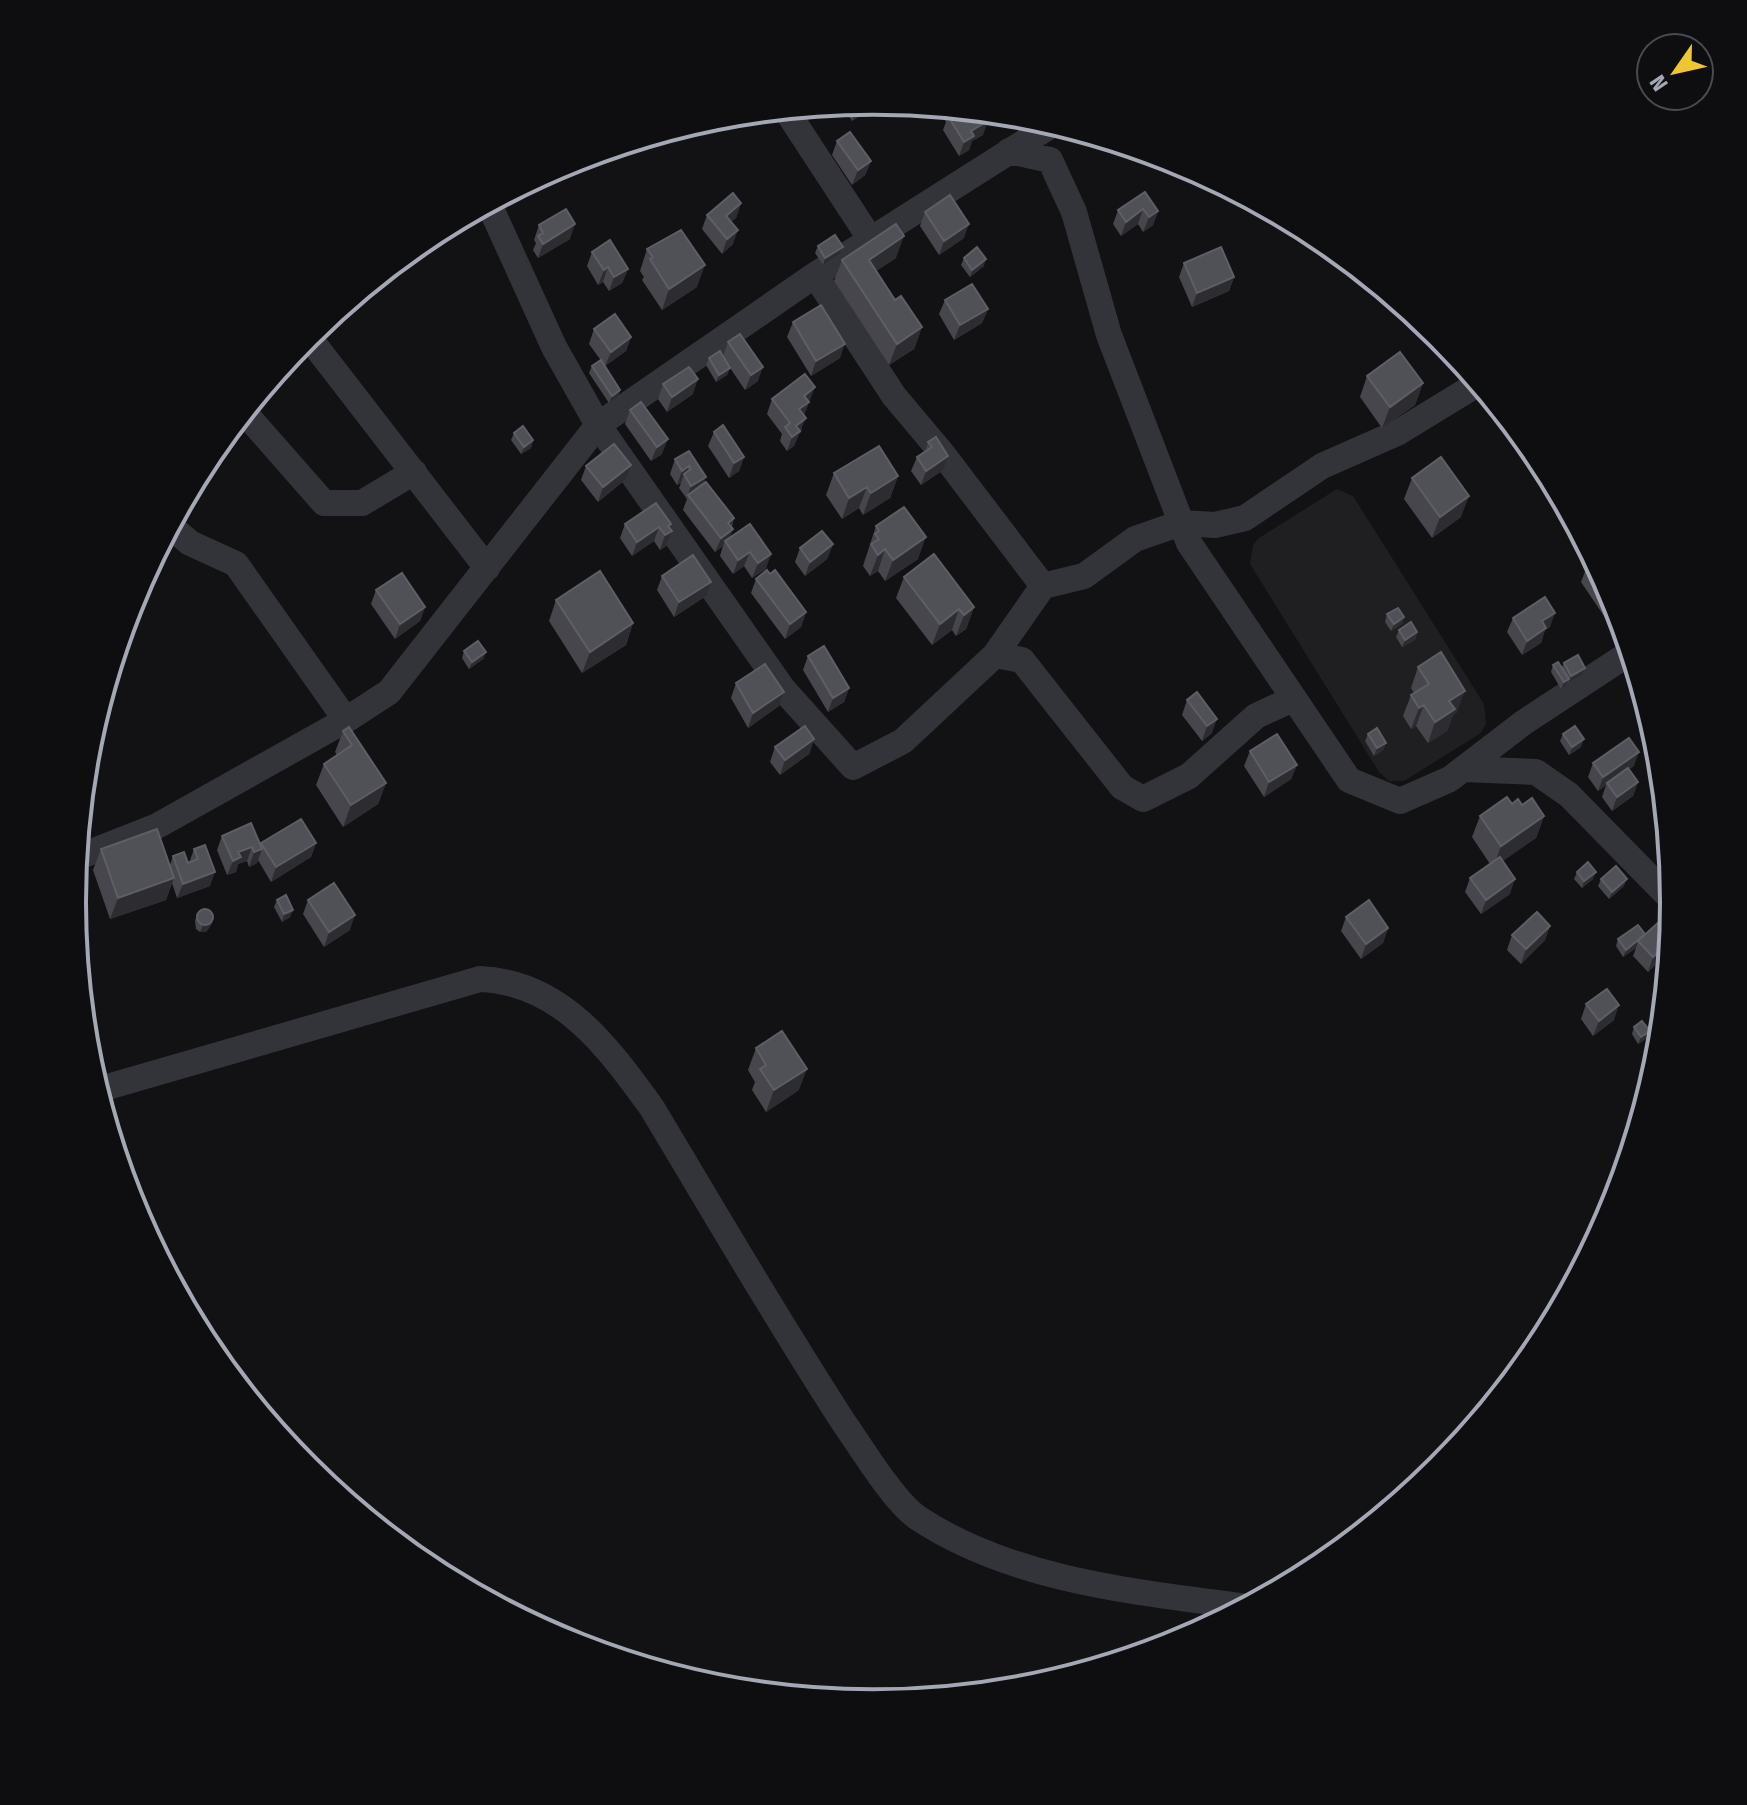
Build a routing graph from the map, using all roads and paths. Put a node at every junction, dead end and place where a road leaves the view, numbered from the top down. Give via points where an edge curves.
1 (792, 120) edge
2 (1040, 133) edge
3 (1054, 136) edge
4 (1009, 151) junction
5 (1050, 160) junction
6 (493, 214) edge
7 (871, 240) junction
8 (815, 275) junction
9 (316, 347) edge
10 (1470, 388) edge
11 (251, 420) edge
12 (598, 425) junction
13 (414, 472) junction
14 (1181, 523) junction
15 (179, 533) edge
16 (487, 568) junction
17 (1043, 586) junction
18 (995, 655) junction
19 (1622, 658) edge
20 (1293, 699) junction
21 (346, 720) junction
22 (1463, 769) junction
23 (88, 853) edge
24 (1660, 888) edge
25 (108, 1087) edge
26 (1230, 1604) edge

1 - 7 street
2 - 4 street
3 - 5 street
4 - 5 street
4 - 7 street
5 - 14 street via 1074,212 1109,335
6 - 12 street via 554,347
7 - 8 street
8 - 12 street
8 - 17 street via 894,396
9 - 13 street
10 - 14 street via 1399,432 1322,466 1245,518 1215,525
11 - 13 street via 324,503 362,503
12 - 16 street
12 - 18 street via 783,689 853,767 903,741
13 - 16 street
14 - 17 street via 1135,539 1084,576
14 - 20 street
15 - 21 street via 236,564
16 - 21 street via 389,692
17 - 18 street
18 - 20 street via 1022,660 1122,787 1143,799 1189,776 1256,716
19 - 22 street
20 - 22 street via 1349,780 1400,801
21 - 23 street via 157,826
22 - 24 street via 1536,772 1569,795
25 - 26 street via 480,979 537,991 587,1030 652,1108 806,1364 876,1470 915,1517 987,1554 1095,1585

